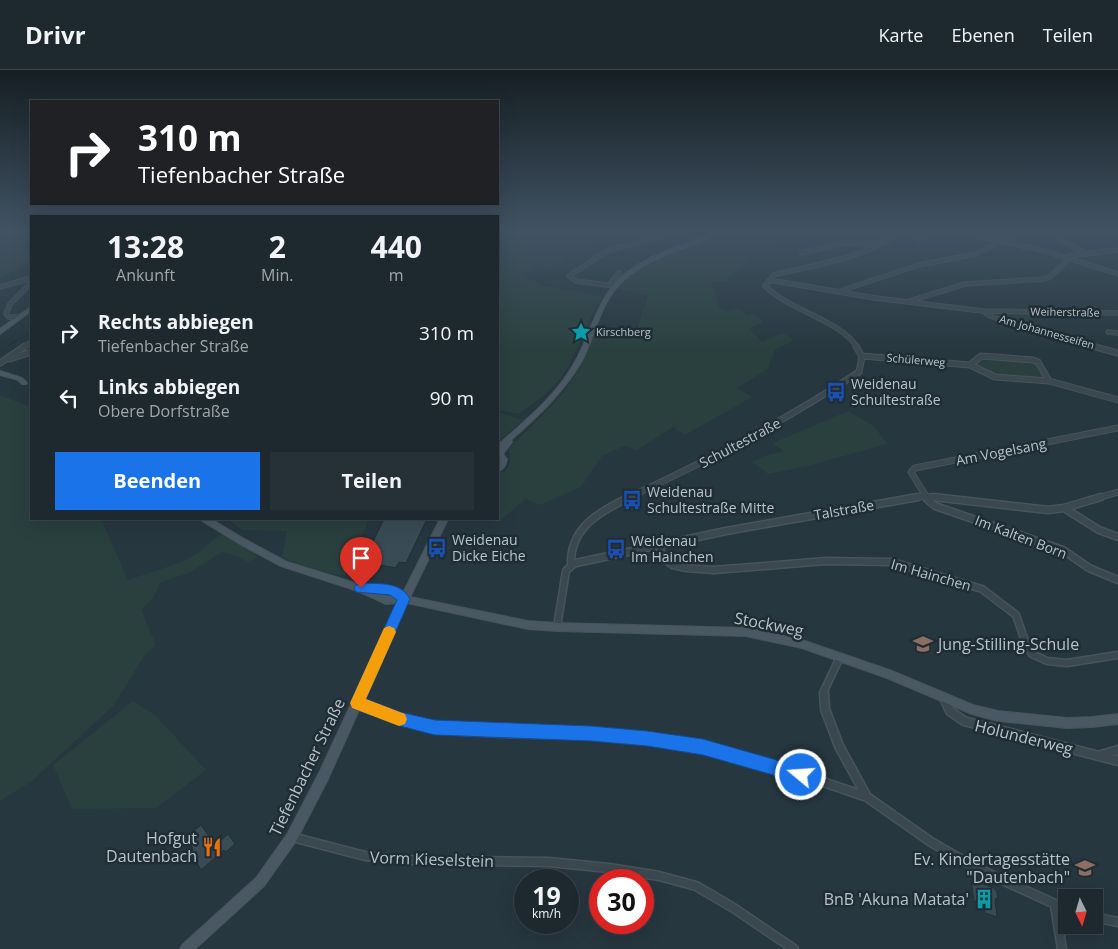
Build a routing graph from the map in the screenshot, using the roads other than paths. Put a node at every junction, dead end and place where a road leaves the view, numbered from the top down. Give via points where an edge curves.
1 (574, 271) edge
2 (633, 271) edge
3 (788, 271) edge
4 (900, 271) edge
5 (1056, 271) edge
6 (619, 273) dead end
7 (30, 278) edge
8 (769, 280) junction
9 (30, 284) edge
10 (615, 286) junction
11 (0, 287) edge
12 (838, 291) junction
13 (907, 301) junction
14 (30, 311) edge
15 (983, 311) junction
16 (1118, 313) edge
17 (22, 315) junction
18 (14, 321) junction
19 (0, 332) edge
20 (1108, 332) dead end
21 (1118, 333) edge
22 (0, 339) edge
23 (30, 343) edge
24 (30, 352) edge
25 (1118, 353) edge
26 (862, 356) junction
27 (8, 359) junction
28 (0, 362) edge
29 (970, 365) junction
30 (0, 367) edge
31 (0, 372) edge
32 (9, 376) junction
33 (0, 378) edge
34 (1049, 381) junction
35 (30, 386) edge
36 (1118, 400) edge
37 (1118, 428) edge
38 (499, 451) edge
39 (499, 454) edge
40 (499, 468) edge
41 (1118, 492) edge
42 (924, 496) junction
43 (1064, 508) junction
44 (207, 520) edge
45 (443, 520) edge
46 (1118, 537) edge
47 (659, 545) junction
48 (571, 566) junction
49 (1118, 580) edge
50 (404, 599) junction
51 (557, 627) junction
52 (1118, 655) edge
53 (840, 658) junction
54 (943, 696) junction
55 (357, 703) junction
56 (1118, 718) edge
57 (1118, 750) edge
58 (1098, 755) junction
59 (1118, 761) edge
60 (867, 797) junction
61 (292, 837) junction
62 (1055, 906) junction
63 (1058, 907) edge
64 (1103, 919) edge
65 (1118, 922) edge
66 (186, 949) edge
67 (794, 949) edge
68 (1062, 949) edge

1 - 10 street via 569,276 576,281
2 - 10 street
3 - 8 street
4 - 12 street
5 - 13 street via 1044,279 965,284
6 - 10 street via 612,281
7 - 11 street
8 - 12 street, Am Johannesseifen
8 - 26 street via 765,286 773,296 834,327 855,344
9 - 17 street via 10,304 6,314 9,318
10 - 38 street via 602,306 570,376
12 - 13 street, Am Johannesseifen
13 - 15 street, Am Johannesseifen
14 - 17 street
15 - 16 street, Weiherstraße
15 - 25 street, Am Johannesseifen via 1007,322
17 - 18 street
18 - 19 street
18 - 22 street
20 - 21 street
23 - 27 street
24 - 27 street
26 - 29 street, Schülerweg
26 - 48 street, Schultestraße via 859,372 790,416 674,477 616,503 580,532 570,552
27 - 28 street
29 - 34 street, Schülerweg via 995,377
29 - 34 street, Schülerweg via 981,356 1033,360 1038,362
30 - 32 street
31 - 32 street
32 - 33 street
32 - 35 street via 16,382
34 - 36 street, Schülerweg
37 - 42 street, Am Vogelsang via 915,468 911,472
39 - 40 street via 504,462
41 - 43 street, Talstraße
42 - 43 street, Talstraße via 1048,510
42 - 47 street, Talstraße
42 - 49 street, Im Kalten Born via 935,506 1063,550 1089,568
43 - 46 street via 1099,530
44 - 50 street, Stockweg via 284,564 361,588 386,600
45 - 50 street, Tiefenbacher Straße
47 - 48 street, Talstraße
47 - 52 street, Im Hainchen via 663,558 686,568 714,570 826,561 892,562 982,589 1016,615 1027,647 1032,654 1047,661 1067,663
48 - 51 street, Schultestraße via 566,571
50 - 51 street, Stockweg via 528,625
50 - 55 street, Tiefenbacher Straße
51 - 53 street, Stockweg via 746,632 783,639
53 - 54 street, Stockweg
53 - 60 street via 824,691 825,709 839,746
54 - 56 street, Stockweg via 998,716 1067,722
54 - 58 street, Holunderweg via 950,711 964,721
55 - 60 street via 400,719 435,727 647,738 703,747
55 - 61 street, Tiefenbacher Straße
57 - 58 street
58 - 59 street, Holunderweg
60 - 62 street via 931,842
61 - 66 street, Tiefenbacher Straße via 260,882
61 - 67 street, Vorm Kieselstein via 365,856 408,860 548,862 659,876 696,886
62 - 63 street
62 - 68 street
64 - 65 street

